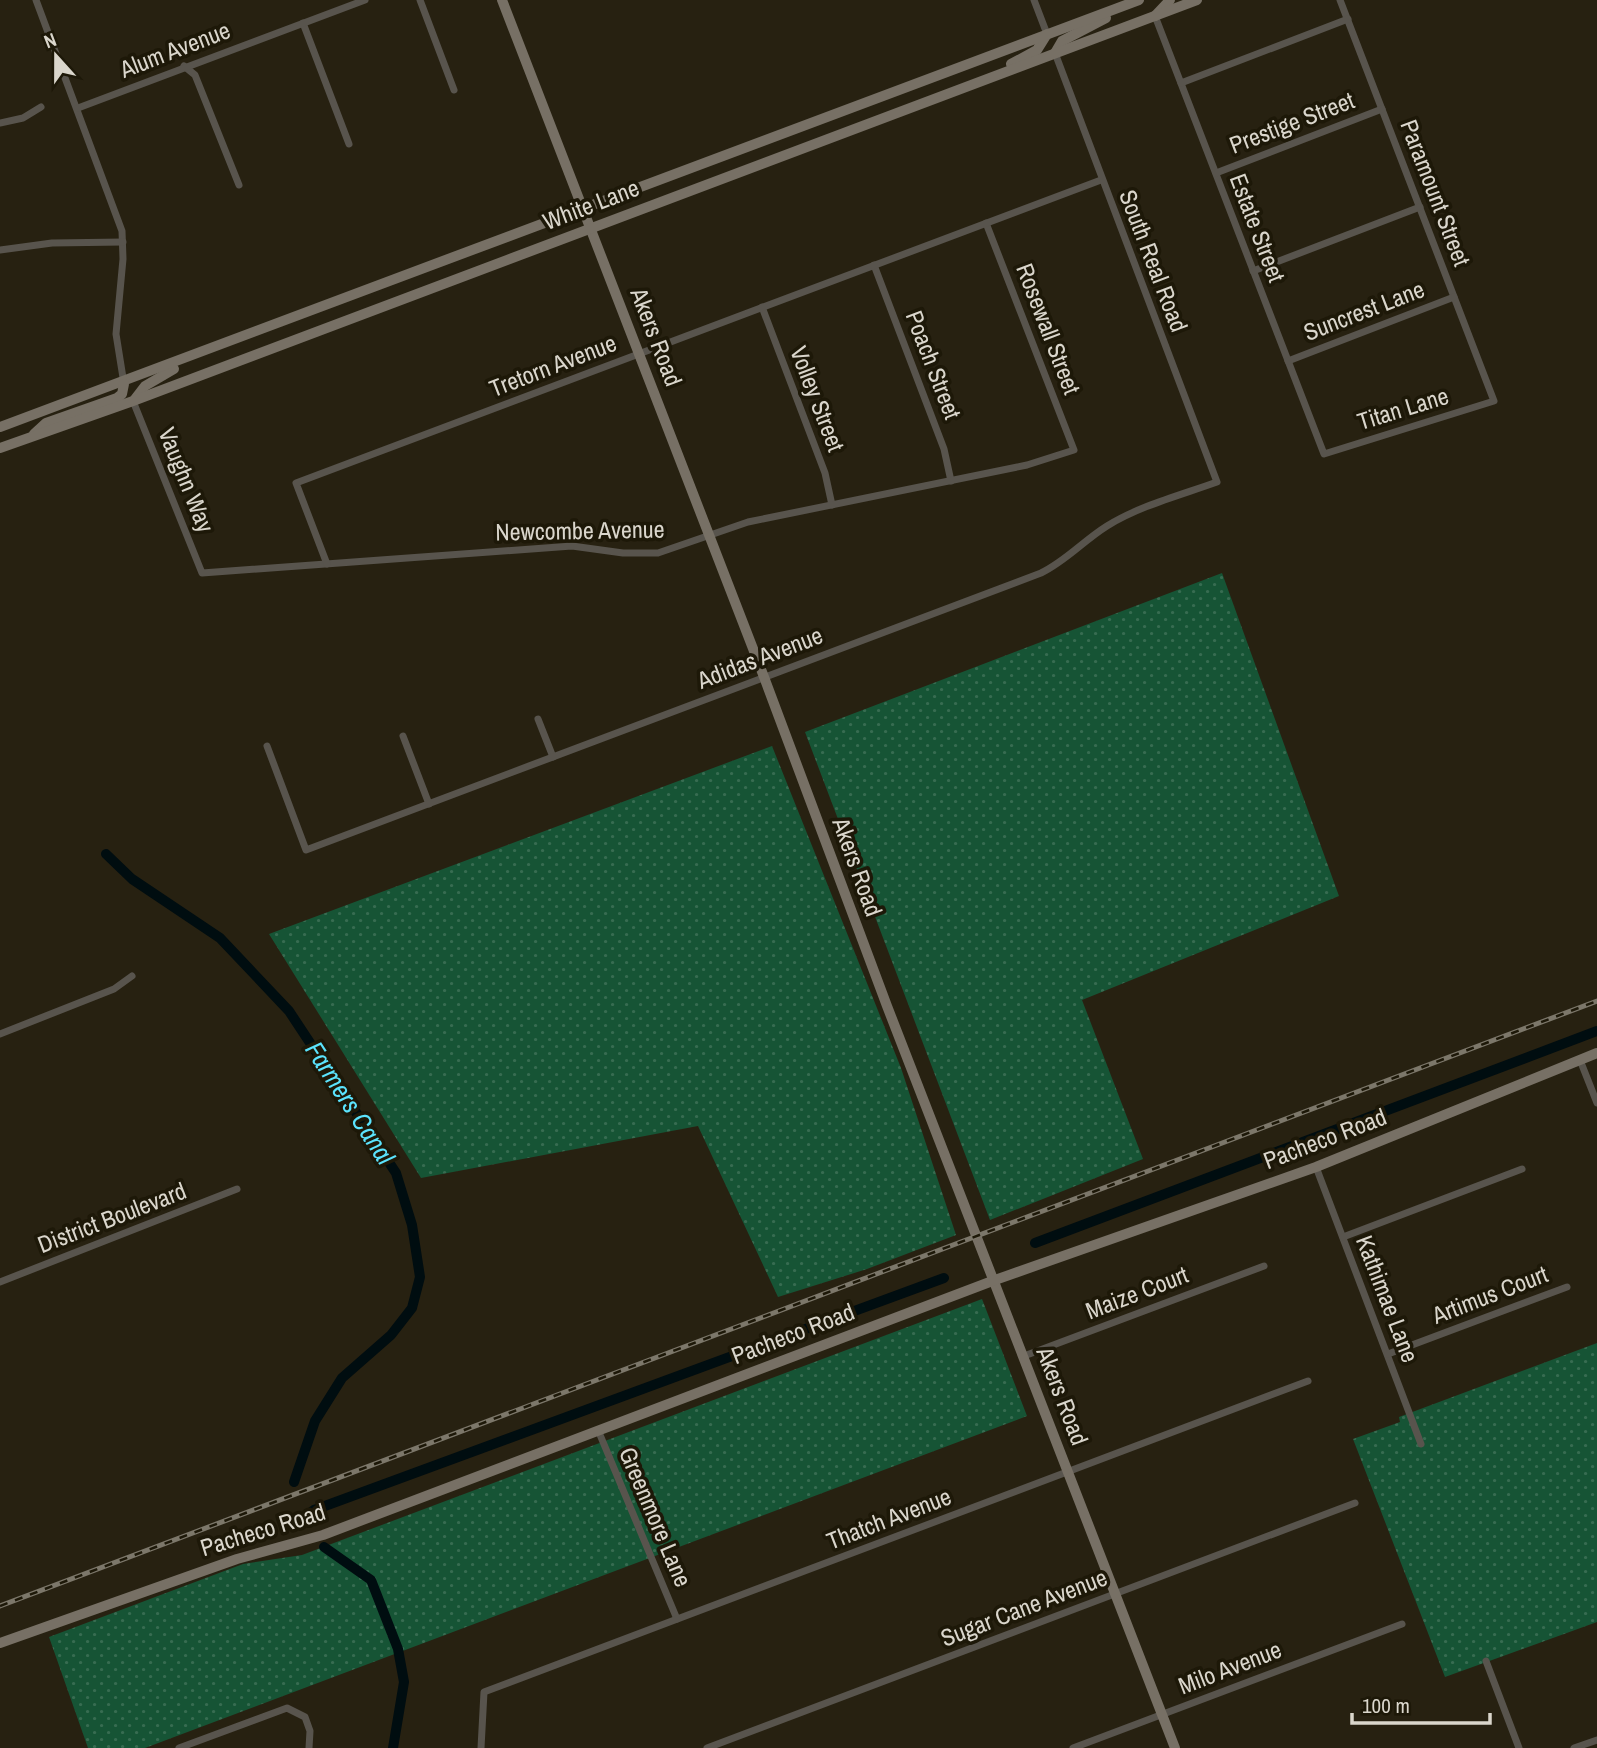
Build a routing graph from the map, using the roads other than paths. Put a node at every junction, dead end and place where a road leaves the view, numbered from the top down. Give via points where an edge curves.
1 (36, 0) edge
2 (365, 0) edge
3 (420, 0) edge
4 (502, 0) edge
5 (1034, 0) edge
6 (1139, 0) edge
7 (1170, 0) edge
8 (1196, 0) edge
9 (1340, 0) edge
10 (1155, 16) junction
11 (1348, 19) junction
12 (303, 23) junction
13 (1047, 34) junction
14 (1055, 53) junction
15 (184, 66) junction
16 (1181, 83) junction
17 (971, 85) junction
18 (454, 90) dead end
19 (41, 107) dead end
20 (78, 108) junction
21 (1382, 109) junction
22 (0, 122) edge
23 (349, 144) dead end
24 (1216, 173) junction
25 (1101, 180) junction
26 (239, 185) dead end
27 (1420, 207) junction
28 (584, 209) junction
29 (986, 223) junction
30 (591, 228) junction
31 (123, 242) junction
32 (0, 250) edge
33 (874, 265) junction
34 (1253, 271) junction
35 (1454, 297) junction
36 (762, 307) junction
37 (204, 352) junction
38 (640, 353) junction
39 (1288, 361) junction
40 (124, 384) junction
41 (133, 401) junction
42 (1494, 401) joint
43 (1, 428) edge
44 (29, 438) junction
45 (0, 448) edge
46 (1074, 450) joint
47 (1324, 454) joint
48 (951, 481) junction
49 (1217, 482) joint
50 (832, 505) junction
51 (710, 536) junction
52 (327, 564) junction
53 (202, 573) joint
54 (764, 677) junction
55 (538, 719) dead end
56 (403, 736) dead end
57 (267, 746) dead end
58 (553, 757) junction
59 (429, 804) junction
60 (132, 976) dead end
61 (0, 1034) edge
62 (1597, 1053) edge
63 (1580, 1060) junction
64 (1597, 1103) edge
65 (1316, 1167) junction
66 (1522, 1169) dead end
67 (237, 1189) dead end
68 (1343, 1237) junction
69 (1264, 1266) dead end
70 (995, 1280) junction
71 (0, 1282) edge
72 (1567, 1287) dead end
73 (1388, 1354) junction
74 (1024, 1356) junction
75 (1308, 1381) dead end
76 (598, 1430) junction
77 (1421, 1444) dead end
78 (1069, 1472) junction
79 (1355, 1503) dead end
80 (1116, 1594) junction
81 (677, 1619) junction
82 (1402, 1624) dead end
83 (0, 1643) edge
84 (1486, 1661) dead end
85 (1162, 1714) junction
86 (1597, 1740) edge
87 (178, 1748) edge
88 (309, 1748) edge
89 (481, 1748) edge
90 (706, 1748) edge
91 (1073, 1748) edge
92 (1175, 1748) edge
93 (1519, 1748) edge
94 (1574, 1748) edge

1 - 20 street
2 - 12 street, Alum Avenue
3 - 18 street
4 - 28 street, Akers Road
5 - 13 street
6 - 13 street, White Lane
6 - 14 street via 1062,41
7 - 10 street
8 - 10 street, White Lane
9 - 11 street, Paramount Street
10 - 14 street, White Lane
10 - 16 street, Estate Street
11 - 16 street
11 - 21 street, Paramount Street
12 - 15 street, Alum Avenue
12 - 23 street
13 - 17 street via 1037,50
13 - 28 street, White Lane
14 - 17 street, White Lane
14 - 25 street, South Real Road
15 - 20 street, Alum Avenue
15 - 26 street via 195,75
16 - 24 street, Estate Street
17 - 30 street, White Lane
19 - 22 street via 23,118
20 - 31 street via 118,214
21 - 24 street, Prestige Street
21 - 27 street, Paramount Street
24 - 34 street, Estate Street
25 - 29 street, Tretorn Avenue
25 - 49 street, South Real Road
27 - 34 street
27 - 35 street, Paramount Street
28 - 30 street, Akers Road
28 - 37 street, White Lane
29 - 33 street, Tretorn Avenue
29 - 46 street, Rosewall Street
30 - 38 street, Akers Road
30 - 41 street, White Lane
31 - 32 street via 52,243
31 - 40 street via 116,334
33 - 36 street, Tretorn Avenue
33 - 48 street, Poach Street via 944,449
34 - 39 street, Estate Street
35 - 39 street, Suncrest Lane
35 - 42 street, Paramount Street
36 - 38 street, Tretorn Avenue
36 - 50 street, Volley Street via 825,473
37 - 40 street, White Lane
37 - 41 street via 145,386
38 - 51 street, Akers Road
38 - 52 street, Tretorn Avenue via 296,483
39 - 47 street, Estate Street
40 - 43 street, White Lane
40 - 44 street via 117,398 46,424
41 - 44 street, White Lane
41 - 53 street, Vaughn Way
42 - 47 street, Titan Lane
44 - 45 street, White Lane
46 - 48 street, Newcombe Avenue via 1027,466
48 - 50 street, Newcombe Avenue
49 - 54 street, Adidas Avenue via 1115,522 1041,573
50 - 51 street, Newcombe Avenue via 748,522
51 - 52 street, Newcombe Avenue via 675,549 641,554 572,546
51 - 54 street, Akers Road
52 - 53 street, Newcombe Avenue
54 - 58 street, Adidas Avenue
54 - 70 street, Akers Road
55 - 58 street
56 - 59 street
57 - 59 street, Adidas Avenue via 306,850
58 - 59 street, Adidas Avenue
60 - 61 street via 114,989
62 - 63 street, Pacheco Road
63 - 64 street
63 - 65 street, Pacheco Road
65 - 68 street, Kathimae Lane
65 - 70 street, Pacheco Road
66 - 68 street
67 - 71 street, District Boulevard
68 - 73 street, Kathimae Lane
69 - 74 street, Maize Court
70 - 74 street, Akers Road
70 - 76 street, Pacheco Road
72 - 73 street, Artimus Court
73 - 77 street, Kathimae Lane
74 - 78 street, Akers Road
75 - 78 street, Thatch Avenue
76 - 81 street, Greenmore Lane
76 - 83 street, Pacheco Road via 323,1535 237,1559
78 - 80 street, Akers Road
78 - 81 street, Thatch Avenue
79 - 80 street, Sugar Cane Avenue
80 - 85 street, Akers Road
80 - 90 street, Sugar Cane Avenue
81 - 89 street, Thatch Avenue via 484,1692
82 - 85 street, Milo Avenue
84 - 93 street
85 - 91 street, Milo Avenue
85 - 92 street, Akers Road
86 - 94 street
87 - 88 street via 281,1710 301,1712 309,1724

